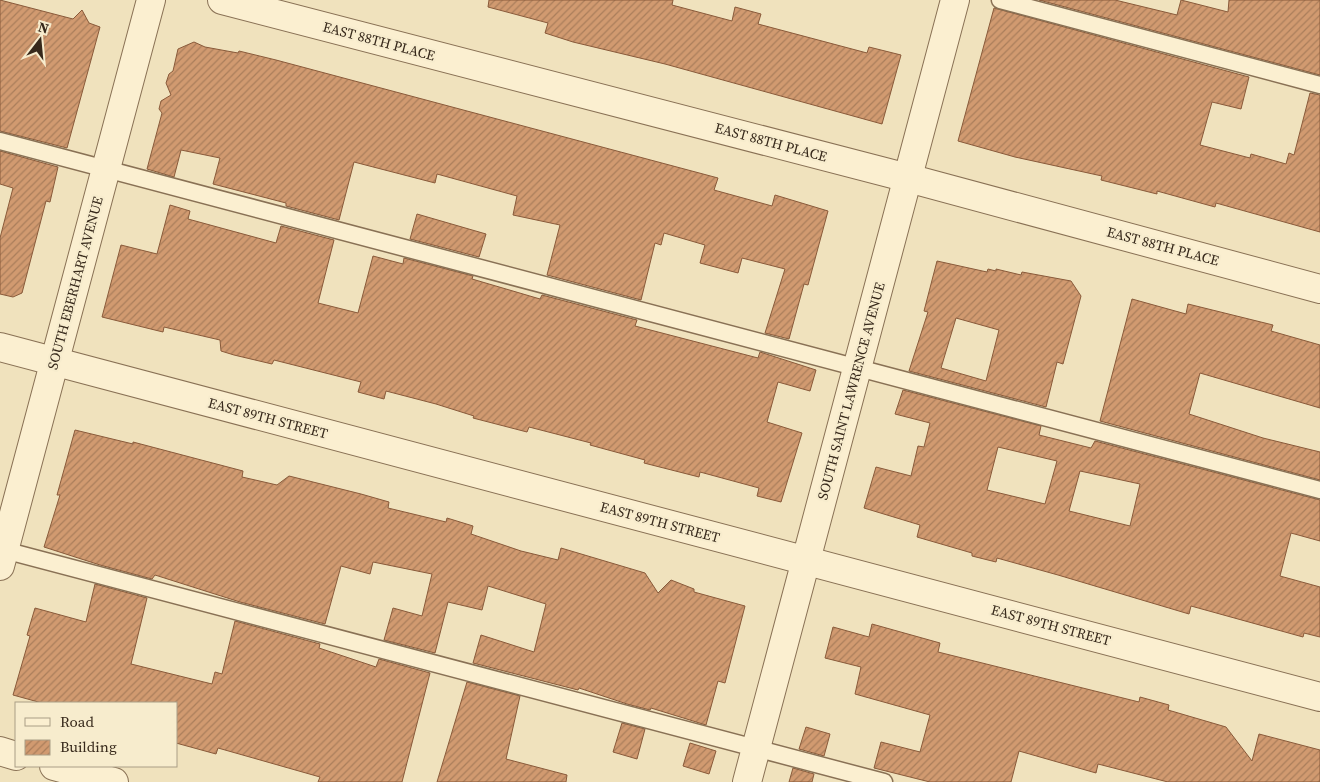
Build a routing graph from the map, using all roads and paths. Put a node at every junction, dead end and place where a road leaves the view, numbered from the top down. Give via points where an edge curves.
1 (151, 0) edge
2 (222, 0) edge
3 (955, 0) edge
4 (1000, 0) edge
5 (1320, 85) edge
6 (0, 141) edge
7 (106, 170) junction
8 (908, 178) junction
9 (1320, 289) edge
10 (0, 347) edge
11 (54, 361) junction
12 (857, 368) junction
13 (1320, 490) edge
14 (1, 555) edge
15 (806, 560) junction
16 (1320, 696) edge
17 (756, 748) junction
18 (0, 751) edge
19 (15, 756) edge
20 (58, 767) edge
21 (114, 782) edge
22 (748, 782) edge
23 (884, 782) edge

1 - 7 street, SOUTH EBERHART AVENUE
2 - 8 street, EAST 88TH PLACE
3 - 8 street, SOUTH SAINT LAWRENCE AVENUE
4 - 5 lane
6 - 7 lane
7 - 11 street, SOUTH EBERHART AVENUE
7 - 12 lane
8 - 9 street, EAST 88TH PLACE
8 - 12 street, SOUTH SAINT LAWRENCE AVENUE
10 - 11 street, EAST 89TH STREET
11 - 14 street, SOUTH EBERHART AVENUE
11 - 15 street, EAST 89TH STREET
12 - 13 lane
12 - 15 street, SOUTH SAINT LAWRENCE AVENUE
14 - 17 lane
15 - 16 street, EAST 89TH STREET
15 - 17 street, SOUTH SAINT LAWRENCE AVENUE
17 - 22 street, SOUTH SAINT LAWRENCE AVENUE
17 - 23 lane
18 - 19 street
20 - 21 street

